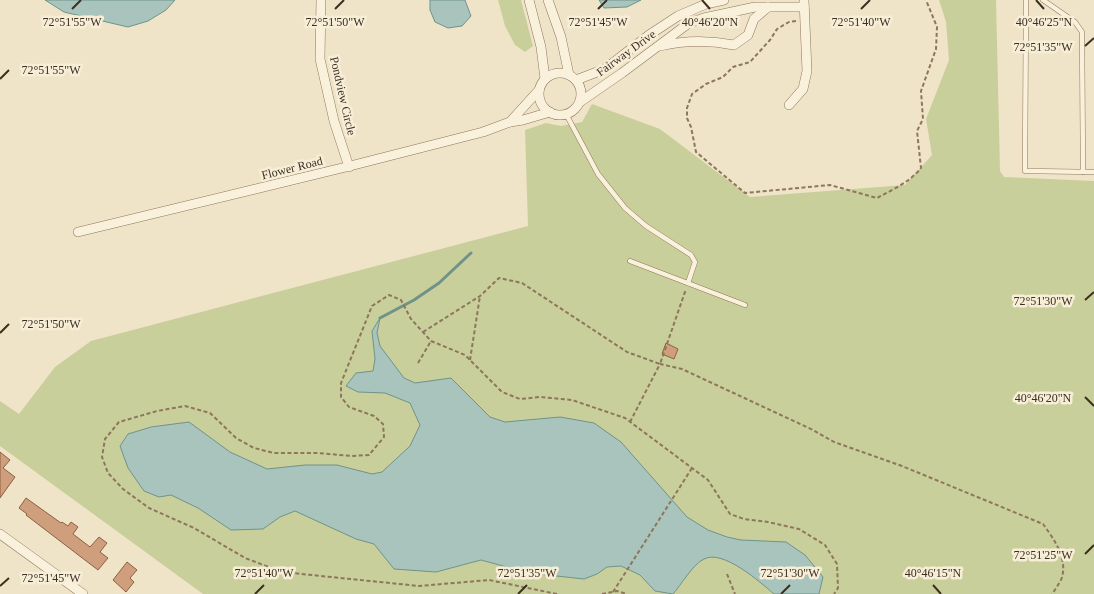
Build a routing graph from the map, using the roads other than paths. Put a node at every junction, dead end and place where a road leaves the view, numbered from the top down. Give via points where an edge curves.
1 (321, 0) edge
2 (529, 0) edge
3 (548, 0) edge
4 (724, 0) edge
5 (1026, 0) edge
6 (1043, 0) edge
7 (745, 4) edge
8 (804, 4) edge
9 (768, 7) junction
10 (754, 20) junction
11 (657, 46) junction
12 (572, 77) junction
13 (545, 79) junction
14 (539, 90) junction
15 (580, 102) junction
16 (789, 105) dead end
17 (550, 112) junction
18 (566, 114) junction
19 (510, 122) junction
20 (349, 166) junction
21 (1083, 172) junction
22 (1094, 172) edge
23 (78, 232) dead end
24 (630, 261) dead end
25 (688, 283) junction
26 (746, 305) dead end
27 (0, 534) edge
28 (83, 594) edge

1 - 20 street, Pondview Circle via 320,60 334,121
2 - 13 street
3 - 12 street
4 - 12 street, Fairway Drive via 678,16 605,69
5 - 21 lane via 1025,171
6 - 21 lane via 1075,22 1082,32
7 - 9 street, Fairway Drive
7 - 10 street
7 - 11 street, Fairway Drive via 689,23
8 - 9 street, Fairway Drive
8 - 16 street via 807,71 803,89
9 - 10 street
10 - 11 street via 748,35 734,44 704,40
11 - 15 street, Fairway Drive
12 - 13 street via 556,73
12 - 15 street via 581,91
13 - 14 street
14 - 17 street via 541,103
14 - 19 street, Flower Road
15 - 18 street
17 - 18 street
17 - 19 street, Flower Road
18 - 25 lane via 598,174 625,208 691,255 695,262
19 - 20 street, Flower Road via 483,132
20 - 23 street, Flower Road
21 - 22 lane
24 - 25 lane
25 - 26 lane
27 - 28 street

